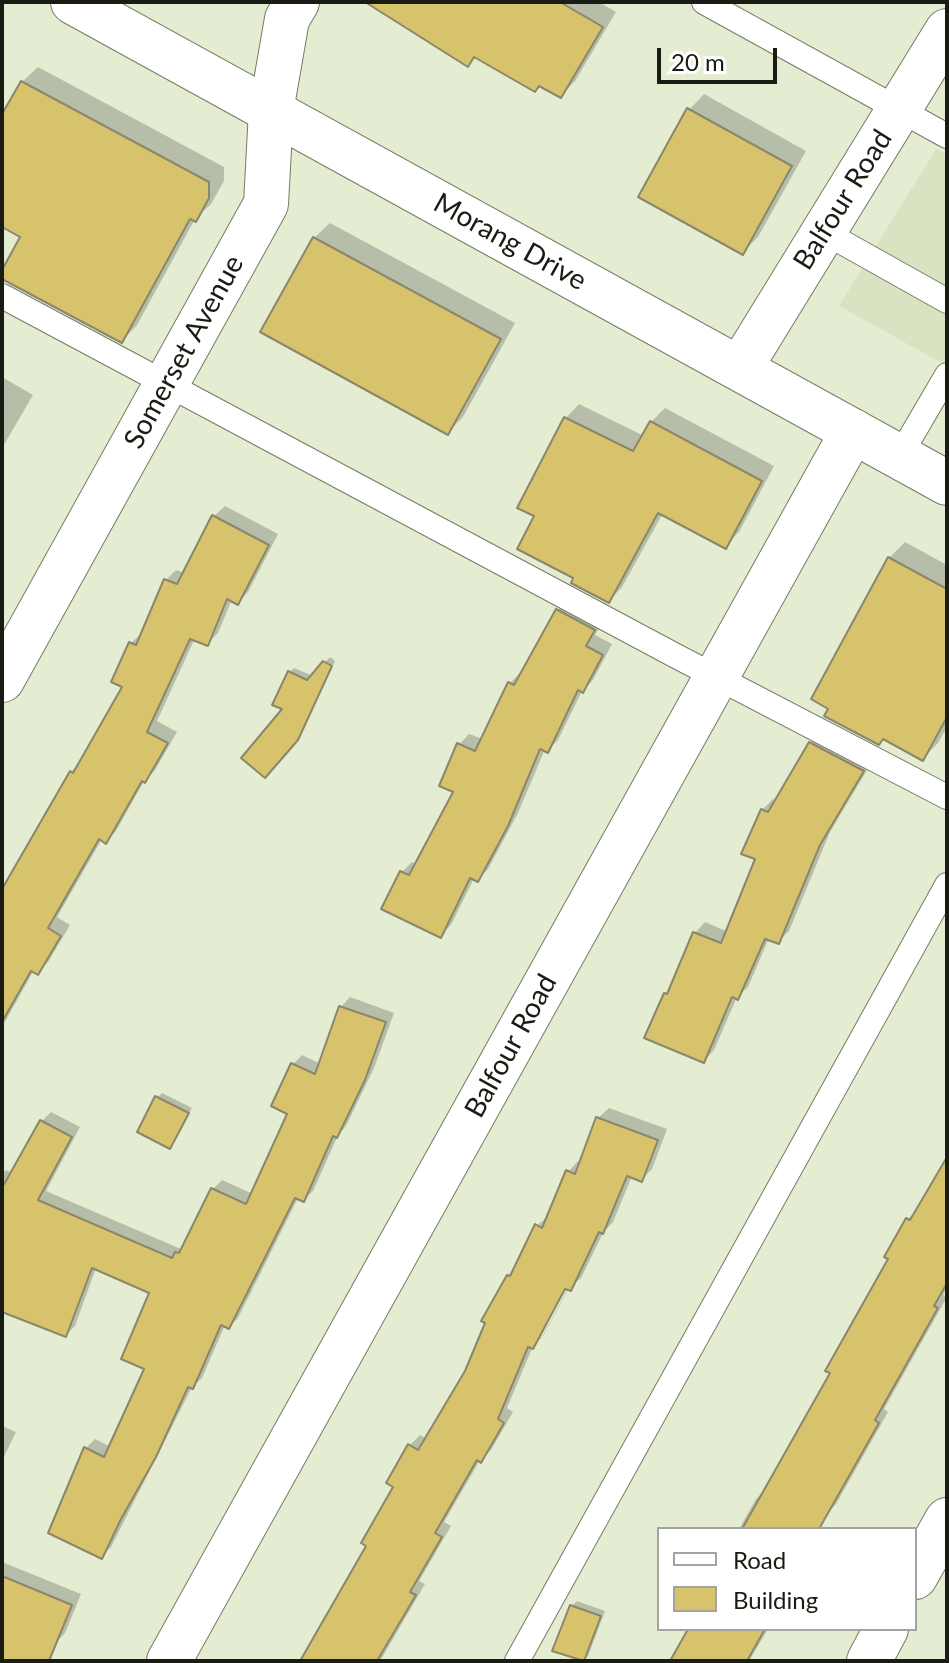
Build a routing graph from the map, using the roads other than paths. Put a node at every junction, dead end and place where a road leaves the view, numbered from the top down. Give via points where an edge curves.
1 (73, 2) edge
2 (297, 2) edge
3 (704, 2) edge
4 (947, 31) edge
5 (899, 109) junction
6 (271, 111) junction
7 (947, 136) edge
8 (824, 232) junction
9 (2, 296) edge
10 (947, 301) edge
11 (740, 368) junction
12 (947, 375) edge
13 (166, 385) junction
14 (853, 431) junction
15 (899, 457) junction
16 (947, 483) edge
17 (717, 677) junction
18 (2, 680) edge
19 (947, 797) edge
20 (947, 885) edge
21 (947, 1520) edge
22 (917, 1573) edge
23 (885, 1631) edge
24 (169, 1661) edge
25 (517, 1661) edge
26 (869, 1661) edge

1 - 6 street, Morang Drive
2 - 6 street, Somerset Avenue via 287,19
3 - 5 lane
4 - 5 street, Balfour Road
5 - 7 lane
5 - 8 street, Balfour Road
6 - 11 street, Morang Drive
6 - 13 street, Somerset Avenue via 266,204
8 - 10 lane
8 - 11 street, Balfour Road
9 - 13 lane
11 - 14 street, Morang Drive
12 - 15 lane
13 - 17 lane
13 - 18 street, Somerset Avenue
14 - 15 street, Morang Drive
14 - 17 street, Balfour Road
15 - 16 street, Morang Drive
17 - 19 lane
17 - 24 street, Balfour Road
20 - 25 lane
21 - 22 street
23 - 26 street

